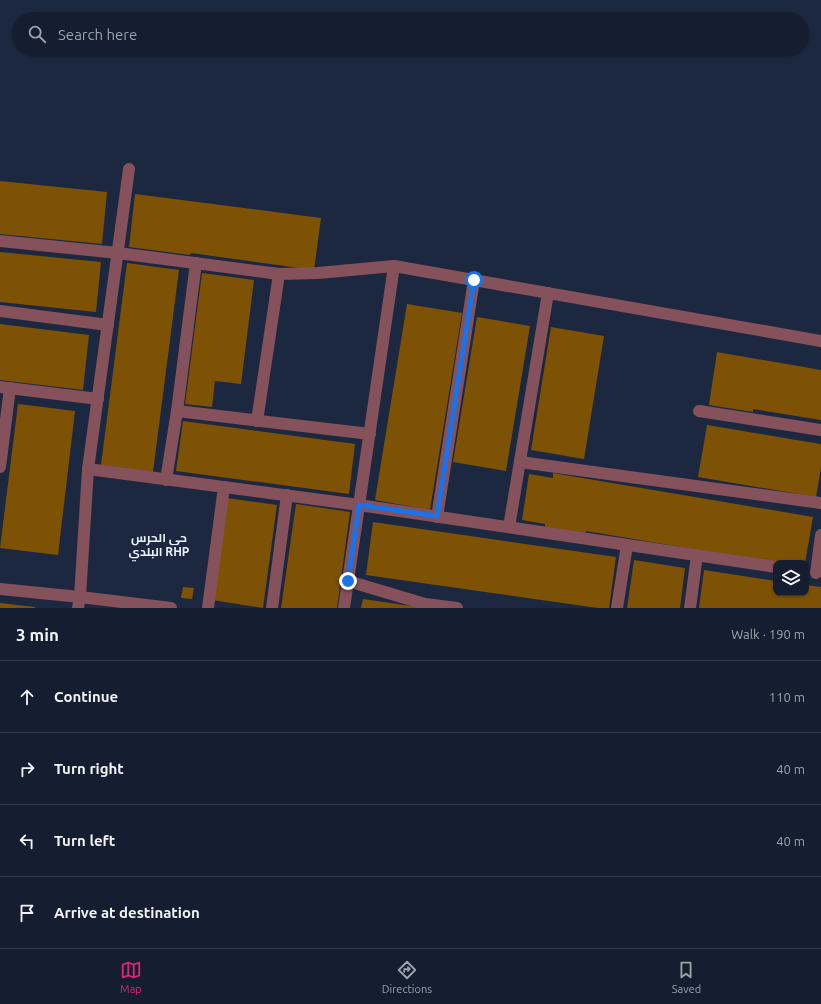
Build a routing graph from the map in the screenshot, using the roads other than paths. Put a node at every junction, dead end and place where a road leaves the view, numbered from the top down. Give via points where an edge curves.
1 (129, 169) dead end
2 (0, 241) edge
3 (118, 253) junction
4 (196, 263) junction
5 (394, 266) junction
6 (279, 274) junction
7 (474, 280) junction
8 (548, 293) junction
9 (0, 311) edge
10 (108, 325) junction
11 (821, 341) edge
12 (5, 387) edge
13 (98, 399) junction
14 (177, 411) junction
15 (699, 411) dead end
16 (257, 420) junction
17 (821, 430) edge
18 (370, 434) junction
19 (520, 462) junction
20 (0, 468) edge
21 (88, 469) junction
22 (166, 480) junction
23 (224, 487) junction
24 (287, 495) junction
25 (821, 503) edge
26 (359, 505) junction
27 (437, 516) junction
28 (509, 527) junction
29 (821, 535) edge
30 (627, 545) junction
31 (697, 556) junction
32 (773, 567) edge
33 (814, 573) edge
34 (348, 581) junction
35 (0, 589) edge
36 (79, 602) edge
37 (425, 606) edge
38 (171, 608) edge
39 (208, 608) edge
40 (272, 608) edge
41 (344, 608) edge
42 (457, 608) edge
43 (617, 608) edge
44 (690, 608) edge

1 - 3 street
2 - 3 street
3 - 4 street
3 - 10 street
4 - 6 street
4 - 14 street
5 - 6 street
5 - 7 street
5 - 18 street
6 - 16 street
7 - 8 street
7 - 27 street
8 - 11 street
8 - 19 street
9 - 10 street
10 - 13 street
12 - 13 street
12 - 20 street
13 - 21 street
14 - 16 street
14 - 22 street
15 - 17 street
16 - 18 street
18 - 26 street
19 - 25 street
19 - 28 street
21 - 22 street
21 - 36 street
22 - 23 street
23 - 24 street
23 - 39 street
24 - 26 street
24 - 40 street
26 - 27 street
26 - 34 street
27 - 28 street
28 - 30 street
29 - 33 street
30 - 31 street
30 - 43 street
31 - 32 street
31 - 44 street
34 - 37 street
34 - 41 street
35 - 36 street
36 - 38 street
37 - 42 street

